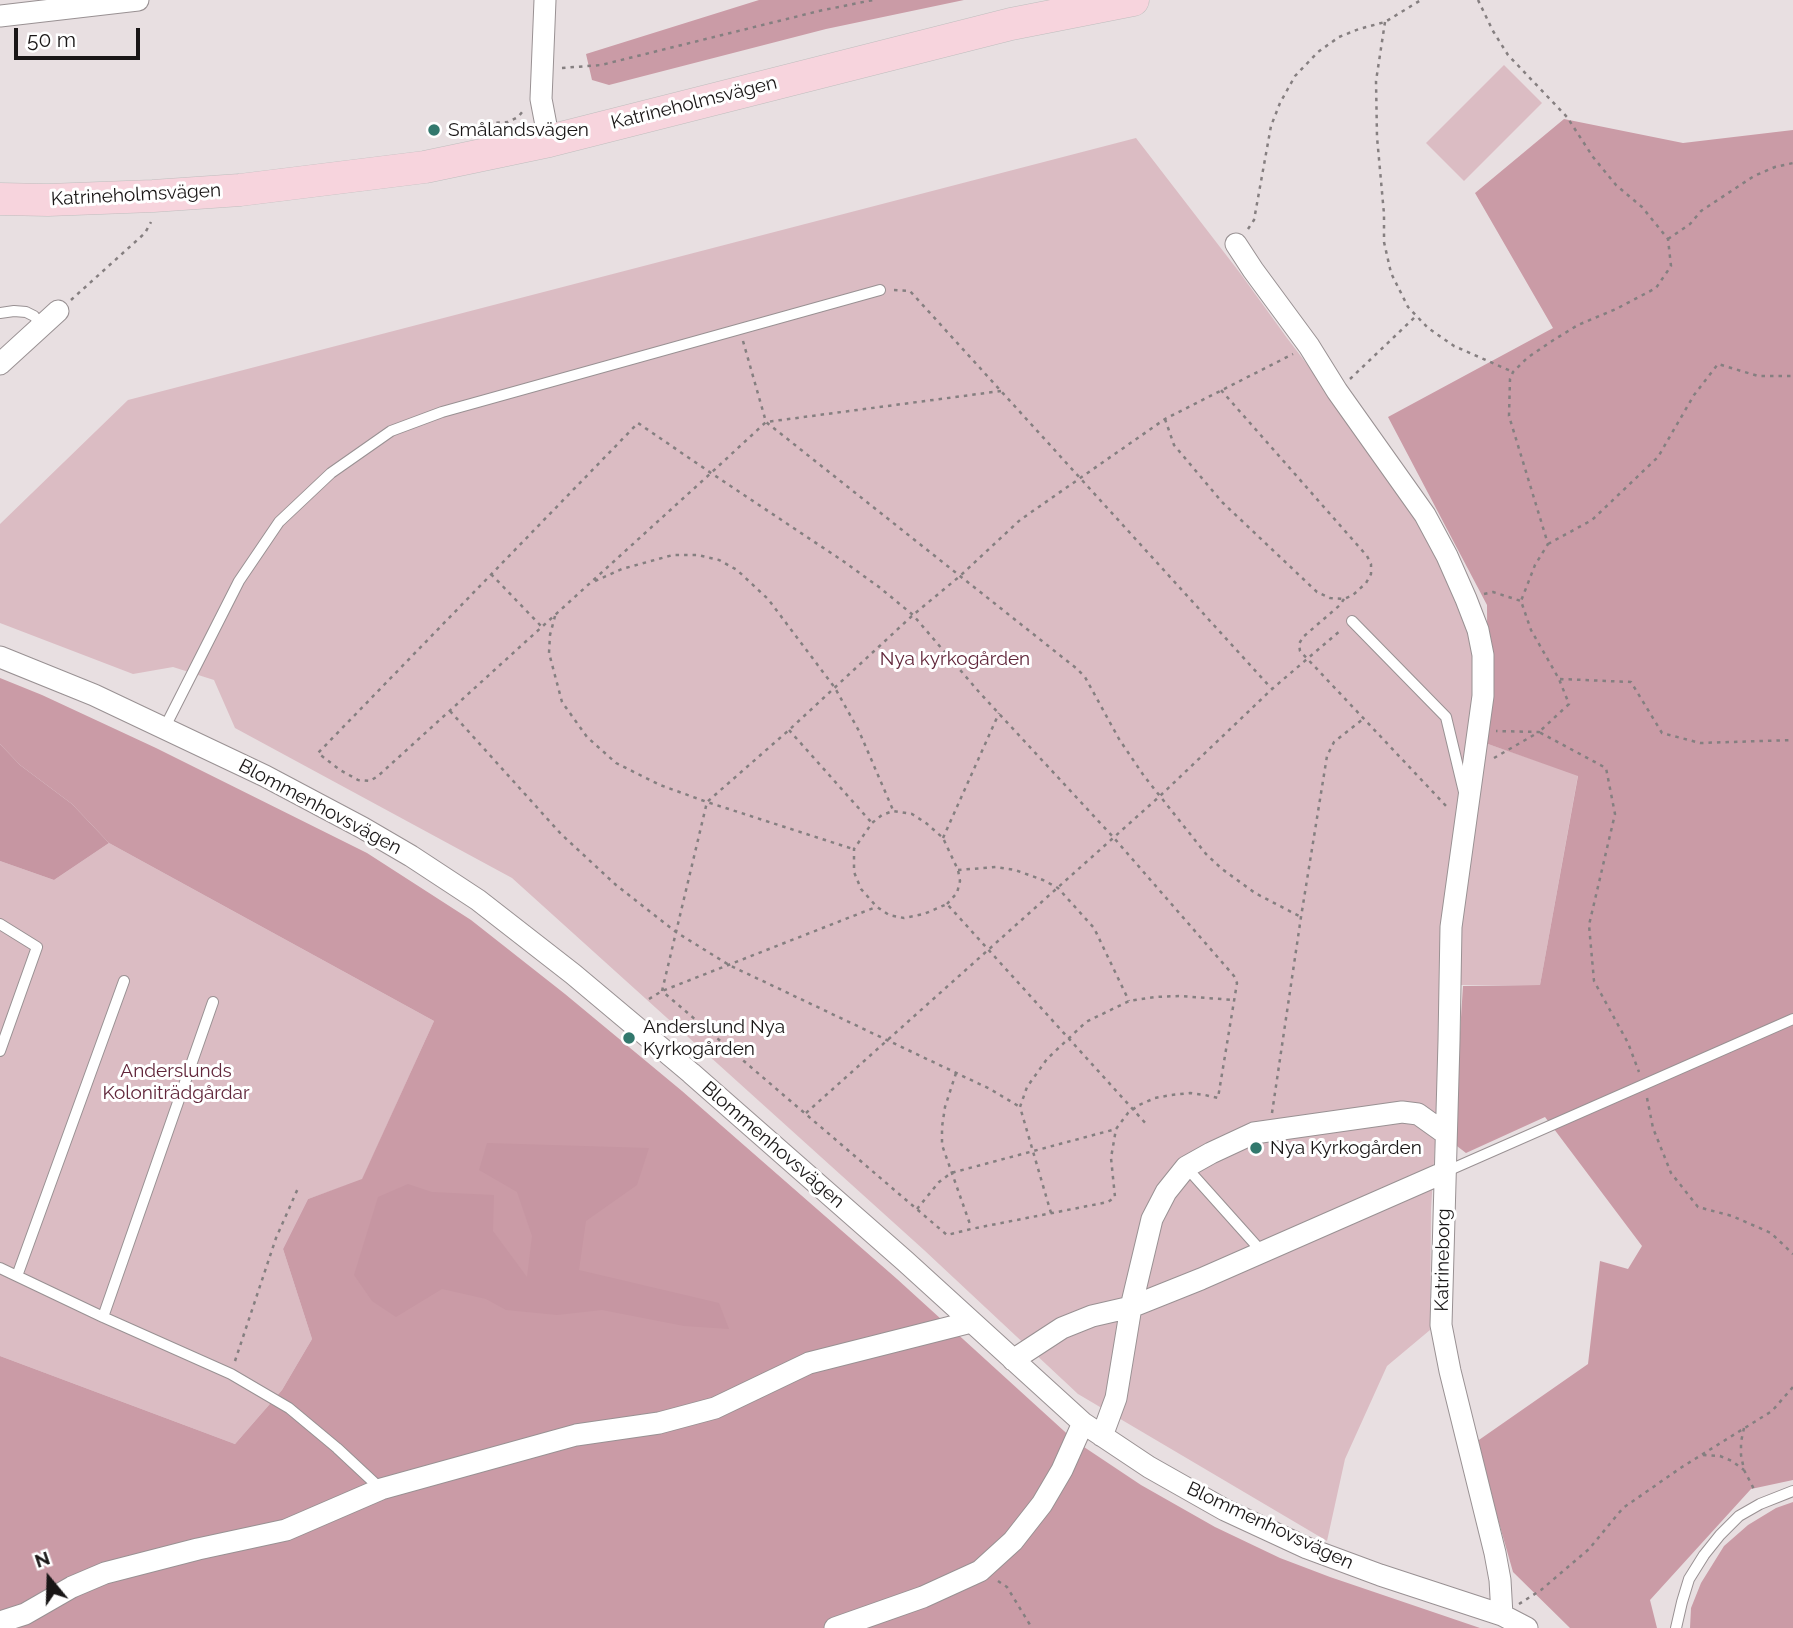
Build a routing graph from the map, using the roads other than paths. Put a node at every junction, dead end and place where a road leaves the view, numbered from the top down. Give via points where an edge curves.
1 (138, 0) edge
2 (545, 0) edge
3 (1065, 0) edge
4 (1133, 0) edge
5 (0, 16) edge
6 (540, 124) junction
7 (0, 182) edge
8 (0, 199) edge
9 (1236, 244) road end
10 (880, 289) road end
11 (58, 311) road end
12 (0, 313) edge
13 (42, 326) junction
14 (0, 365) edge
15 (1352, 621) road end
16 (0, 657) edge
17 (164, 729) junction
18 (1466, 814) junction
19 (0, 923) edge
20 (124, 981) dead end
21 (213, 1002) dead end
22 (1793, 1019) edge
23 (0, 1051) edge
24 (1446, 1134) junction
25 (1186, 1167) junction
26 (1445, 1172) junction
27 (1263, 1252) junction
28 (0, 1268) edge
29 (17, 1276) junction
30 (1131, 1307) junction
31 (103, 1317) junction
32 (971, 1322) junction
33 (1013, 1360) junction
34 (1083, 1423) junction
35 (1102, 1436) junction
36 (381, 1489) junction
37 (1793, 1491) edge
38 (1502, 1615) junction
39 (0, 1622) edge
40 (835, 1628) edge
41 (1527, 1628) edge
42 (1676, 1628) edge

1 - 5 street
2 - 6 street
3 - 6 main road, Katrineholmsvägen
4 - 6 main road, Katrineholmsvägen
6 - 7 main road, Katrineholmsvägen via 324,163 238,173 152,180
6 - 8 main road, Katrineholmsvägen via 425,167 377,174 153,196
9 - 18 street, Katrineborg via 1425,516 1466,599 1483,655
10 - 17 lane via 442,412 391,431 331,474 279,522 239,581
11 - 13 street
12 - 13 lane via 26,312
13 - 14 street
15 - 18 lane via 1446,717
16 - 17 street, Blommenhovsvägen
17 - 32 street, Blommenhovsvägen via 363,828 478,901 691,1073
18 - 24 street, Katrineborg via 1451,927
19 - 23 lane via 37,947
20 - 29 lane
21 - 31 lane
22 - 26 lane
24 - 25 street via 1418,1114 1402,1112 1254,1133
24 - 26 street, Katrineborg
25 - 27 lane
25 - 30 street via 1152,1219
26 - 27 street
26 - 38 street, Katrineborg via 1441,1325 1495,1553
27 - 30 street
28 - 29 lane
29 - 31 lane
30 - 33 street via 1062,1328
30 - 35 street via 1116,1398
31 - 36 lane via 231,1374 289,1408
32 - 33 street, Blommenhovsvägen
32 - 36 street via 809,1363 715,1408 659,1423 576,1435
33 - 34 street, Blommenhovsvägen
34 - 35 street, Blommenhovsvägen
34 - 40 street via 1042,1504 1013,1541 979,1571 923,1597
35 - 38 street, Blommenhovsvägen via 1225,1510 1307,1548
36 - 39 street via 286,1530 105,1573
37 - 42 lane via 1739,1516 1704,1555 1689,1579
38 - 41 street, Blommenhovsvägen

